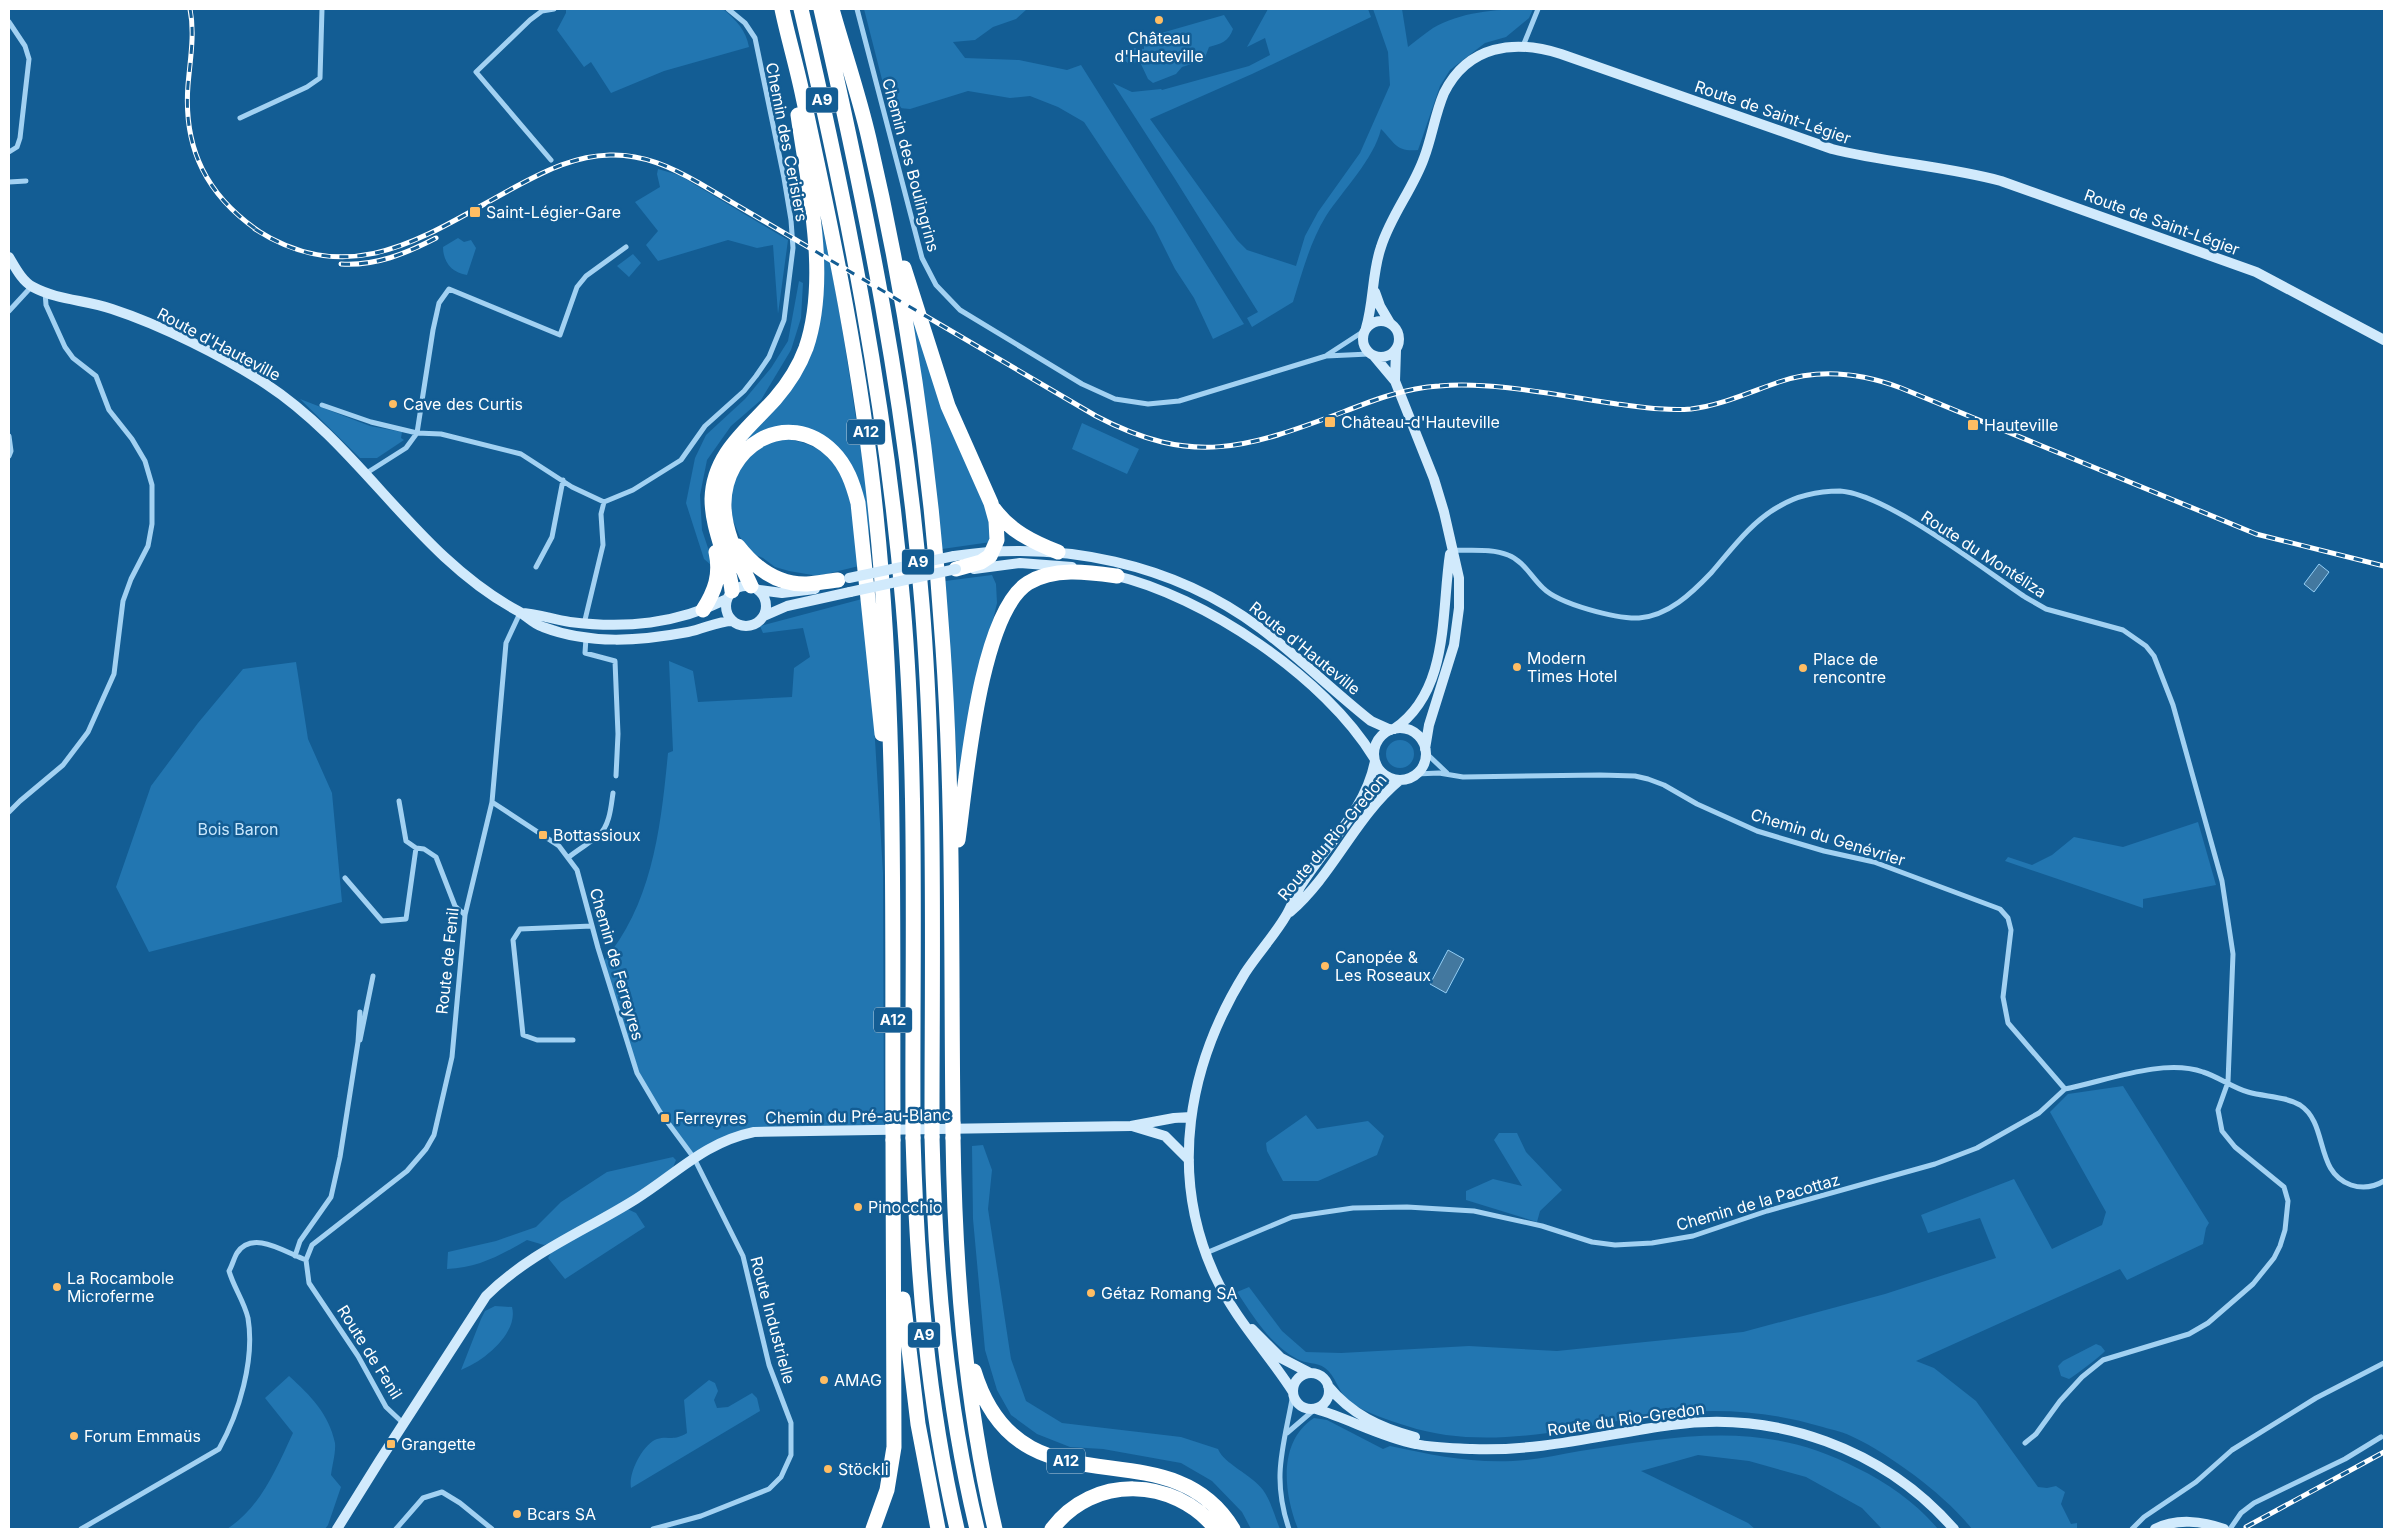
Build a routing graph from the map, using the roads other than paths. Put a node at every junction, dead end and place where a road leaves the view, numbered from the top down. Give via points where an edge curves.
1 (322, 9) edge
2 (554, 9) edge
3 (728, 9) edge
4 (782, 9) edge
5 (801, 9) edge
6 (821, 9) edge
7 (832, 9) edge
8 (857, 9) edge
9 (1538, 9) edge
10 (9, 22) edge
11 (788, 36) junction
12 (1523, 46) junction
13 (240, 118) dead end
14 (869, 138) junction
15 (9, 152) edge
16 (551, 160) dead end
17 (26, 181) dead end
18 (9, 182) edge
19 (626, 248) dead end
20 (9, 257) edge
21 (32, 286) junction
22 (1374, 289) junction
23 (45, 292) junction
24 (9, 311) edge
25 (1390, 324) junction
26 (1365, 329) junction
27 (2384, 340) edge
28 (1396, 350) junction
29 (1372, 355) junction
30 (1326, 356) junction
31 (1395, 381) junction
32 (322, 405) dead end
33 (417, 433) junction
34 (9, 436) edge
35 (9, 456) edge
36 (364, 474) junction
37 (563, 480) junction
38 (604, 502) junction
39 (991, 504) junction
40 (723, 532) junction
41 (1451, 550) junction
42 (993, 551) junction
43 (1058, 552) junction
44 (955, 562) junction
45 (536, 567) dead end
46 (1117, 576) junction
47 (844, 579) junction
48 (755, 588) junction
49 (730, 595) junction
50 (703, 610) junction
51 (520, 613) junction
52 (764, 616) junction
53 (734, 622) junction
54 (584, 624) junction
55 (586, 638) junction
56 (1392, 729) junction
57 (1425, 751) junction
58 (1374, 760) junction
59 (1416, 774) junction
60 (1447, 774) junction
61 (616, 776) dead end
62 (1400, 780) junction
63 (613, 793) dead end
64 (399, 801) dead end
65 (492, 802) junction
66 (9, 812) edge
67 (892, 835) junction
68 (416, 848) junction
69 (570, 857) junction
70 (345, 878) dead end
71 (953, 878) junction
72 (1287, 914) junction
73 (465, 915) junction
74 (592, 926) junction
75 (373, 976) dead end
76 (360, 1012) dead end
77 (573, 1040) dead end
78 (358, 1042) junction
79 (2228, 1082) junction
80 (2065, 1090) junction
81 (1191, 1117) junction
82 (1131, 1126) junction
83 (694, 1158) junction
84 (1189, 1160) junction
85 (2384, 1182) edge
86 (894, 1203) junction
87 (1206, 1253) junction
88 (295, 1256) junction
89 (306, 1260) junction
90 (1233, 1308) junction
91 (963, 1320) junction
92 (2384, 1363) edge
93 (1310, 1373) junction
94 (1328, 1386) junction
95 (1293, 1393) junction
96 (1315, 1409) junction
97 (404, 1424) junction
98 (1286, 1433) junction
99 (2381, 1437) dead end
100 (2025, 1443) dead end
101 (1452, 1447) junction
102 (81, 1529) edge
103 (337, 1529) edge
104 (396, 1529) edge
105 (492, 1529) edge
106 (653, 1529) edge
107 (874, 1529) edge
108 (938, 1529) edge
109 (957, 1529) edge
110 (977, 1529) edge
111 (995, 1529) edge
112 (1052, 1529) edge
113 (1216, 1529) edge
114 (1234, 1529) edge
115 (1289, 1529) edge
116 (1954, 1529) edge
117 (2132, 1529) edge
118 (2155, 1529) edge
119 (2224, 1529) edge
120 (2230, 1529) edge

1 - 13 street via 320,78 308,87
2 - 16 street via 542,11 530,20 476,72
3 - 38 street, Chemin des Cerisiers via 745,23 755,38 784,178 794,248 784,320 769,357 756,376 705,426 681,460 633,490
4 - 11 highway, A12
5 - 109 highway, A9 via 855,254 881,409 895,520 912,765 913,1131 918,1251 937,1433
6 - 110 highway, A9 via 879,279 913,510 922,604 931,783 932,1130 937,1258 954,1415
7 - 14 highway
8 - 30 street, Chemin des Boulingrins via 922,258 936,285 960,310 1101,395 1133,403 1179,401
9 - 12 street
10 - 15 street via 25,46 29,60 20,138 17,148
11 - 40 highway via 816,262 814,310 806,348 788,382 731,445 716,472 712,499
11 - 67 highway, A12 via 833,238 865,421 888,655
12 - 22 main road, Route de Saint-Légier via 1506,46 1480,55 1466,64 1448,86 1421,166 1380,247
12 - 27 main road, Route de Saint-Légier via 1561,54 1832,149 1965,171 2001,181 2256,272
14 - 39 highway via 891,226 932,360
14 - 71 highway via 903,311 929,487 944,648
17 - 18 street
19 - 33 street via 586,276 577,287 560,335 449,289 439,303
20 - 21 main road
21 - 23 main road, Route d'Hauteville
21 - 24 street
22 - 25 main road, Route de Saint-Légier
22 - 26 main road, Route de Saint-Légier
23 - 36 main road, Route d'Hauteville via 123,313 156,326 250,374 311,419
23 - 66 street via 46,304 65,346 96,376 109,410 145,461 152,485 152,524 148,546 123,601 112,680 88,732 63,766
25 - 26 main road via 1379,321
25 - 28 main road via 1399,336
26 - 29 main road via 1363,343
26 - 30 street, Chemin des Boulingrins
28 - 29 main road via 1385,357
28 - 31 main road
29 - 30 street, Chemin des Boulingrins
29 - 31 main road
31 - 41 main road via 1434,480
32 - 33 street
33 - 36 street via 406,448
33 - 37 street via 441,434 521,454
34 - 35 street
36 - 51 main road, Route d'Hauteville via 447,562
37 - 38 street
37 - 45 street via 552,537
38 - 54 street via 601,514 604,531 602,552
39 - 42 highway via 997,529
39 - 43 highway via 1003,520 1021,535
40 - 47 highway via 751,561 777,578 797,584
40 - 48 highway
40 - 49 highway
40 - 50 highway via 715,591
40 - 67 highway via 724,490 728,475 738,457 759,440 787,433 808,436 828,447 845,468 854,489 860,518
41 - 56 main road via 1444,626 1431,677 1418,705
41 - 57 main road via 1459,578 1457,627 1450,663 1429,725
41 - 79 street, Route du Montéliza via 1501,552 1523,565 1541,587 1557,599 1640,618 1660,612 1690,594 1747,533 1778,507 1810,494 1840,491 1868,497 1896,512 2046,609 2133,634 2154,656 2173,705 2222,881 2233,954
42 - 43 main road, Route d'Hauteville
42 - 44 highway via 985,560
43 - 56 main road, Route d'Hauteville via 1141,568 1220,602 1279,642 1371,721
44 - 46 main road, Route d'Hauteville via 1042,564
44 - 47 main road, Route d'Hauteville, bridge
44 - 52 main road, Route d'Hauteville, bridge via 787,606
46 - 58 main road, Route d'Hauteville via 1188,602 1248,637 1302,678 1334,708 1359,735
46 - 71 highway via 1078,572 1049,574 1026,585 1010,603 992,648 978,705
47 - 48 main road, Route d'Hauteville via 806,591 782,593
48 - 49 main road via 740,586
48 - 52 main road via 767,604
49 - 50 main road
49 - 53 main road via 727,611
50 - 54 main road via 651,624
51 - 54 main road
51 - 55 main road via 541,627
51 - 65 street, Route de Fenil via 506,643
52 - 53 main road via 749,626
53 - 55 main road via 719,622 699,630 652,638
54 - 55 main road
55 - 61 street via 585,653 615,661
56 - 57 main road via 1413,732 1421,739
56 - 58 main road via 1378,740
57 - 59 main road via 1424,764
57 - 60 street
58 - 62 main road via 1385,775
58 - 72 main road, Route du Rio-Gredon via 1366,791 1299,889
59 - 60 street, Chemin du Genévrier
59 - 62 main road
60 - 80 street, Chemin du Genévrier via 1463,777 1600,775 1648,779 1757,830 1824,851 1874,862 2000,909 2008,918 2011,930 2003,997 2008,1023
62 - 72 main road, Route du Rio-Gredon via 1378,801 1316,884
63 - 69 street via 607,822 600,834
64 - 68 street via 406,842
65 - 69 street, Chemin de Ferreyres via 559,846
65 - 73 street, Route de Fenil
67 - 86 highway, A12
68 - 70 street via 406,919 382,921
68 - 73 street via 436,857 454,906
69 - 74 street, Chemin de Ferreyres via 578,870
71 - 91 highway via 953,1130 956,1243
72 - 81 main road, Route du Rio-Gredon via 1245,973 1213,1035 1200,1068
73 - 89 street, Route de Fenil via 452,1057 434,1135 407,1171 312,1245
74 - 77 street via 520,929 513,940 523,1035 537,1040
74 - 83 street, Chemin de Ferreyres via 637,1073
75 - 78 street via 363,1032
76 - 78 street
78 - 88 street via 331,1197 300,1241
79 - 80 street via 2183,1068 2140,1072
79 - 85 street via 2246,1092 2287,1100 2305,1109 2314,1123 2330,1169 2342,1181 2367,1187
79 - 100 street, Route du Montéliza via 2218,1110 2222,1131 2235,1147 2284,1187 2288,1201 2286,1230 2274,1258 2253,1284 2208,1323 2189,1334 2103,1360 2082,1377
80 - 87 street, Chemin de la Pacottaz via 2039,1113 1976,1148 1935,1164 1767,1211 1693,1236 1652,1243 1615,1244 1592,1242 1542,1226 1474,1211 1353,1208 1292,1217
81 - 82 main road, Chemin du Pré-au-Blanc
81 - 84 main road, Route du Rio-Gredon
82 - 83 main road, Chemin du Pré-au-Blanc via 754,1132 711,1146
82 - 84 main road, Chemin du Pré-au-Blanc via 1165,1136
83 - 97 main road, Chemin du Pré-au-Blanc via 636,1199 505,1277 486,1296
83 - 106 street, Route Industrielle via 743,1256 769,1365 791,1423 791,1455 781,1478 769,1490 701,1516
84 - 87 main road, Route du Rio-Gredon via 1194,1209
86 - 107 highway, A12 via 894,1446 887,1490
86 - 108 highway via 914,1399
87 - 90 main road, Route du Rio-Gredon
88 - 89 street
88 - 102 street via 269,1244 250,1243 238,1252 229,1271 245,1308 250,1335 241,1398 232,1426 219,1449
89 - 97 street, Route de Fenil via 313,1290 358,1356 386,1408
90 - 93 main road, Route du Rio-Gredon via 1281,1358
90 - 95 main road, Route du Rio-Gredon
91 - 111 highway via 972,1412
91 - 114 highway, A12 via 983,1397 998,1422 1018,1441 1054,1458 1176,1481 1209,1501
92 - 117 street via 2316,1398 2232,1450 2196,1482 2144,1516
93 - 94 main road via 1323,1377
93 - 95 main road via 1296,1380
94 - 96 main road via 1327,1400
94 - 101 main road, Route du Rio-Gredon via 1347,1406 1369,1420 1406,1435
95 - 96 main road via 1300,1406
95 - 98 street
96 - 98 street
96 - 101 main road, Route du Rio-Gredon via 1417,1445
97 - 103 main road
98 - 115 street via 1278,1472 1281,1501
99 - 120 street via 2346,1459 2254,1502
101 - 116 main road, Route du Rio-Gredon via 1534,1447 1692,1423 1734,1422 1771,1426 1825,1441 1871,1462 1917,1493
104 - 105 street via 423,1498 442,1492
112 - 113 highway via 1069,1511 1092,1497 1133,1488 1150,1489 1182,1500
118 - 119 main road via 2181,1522

